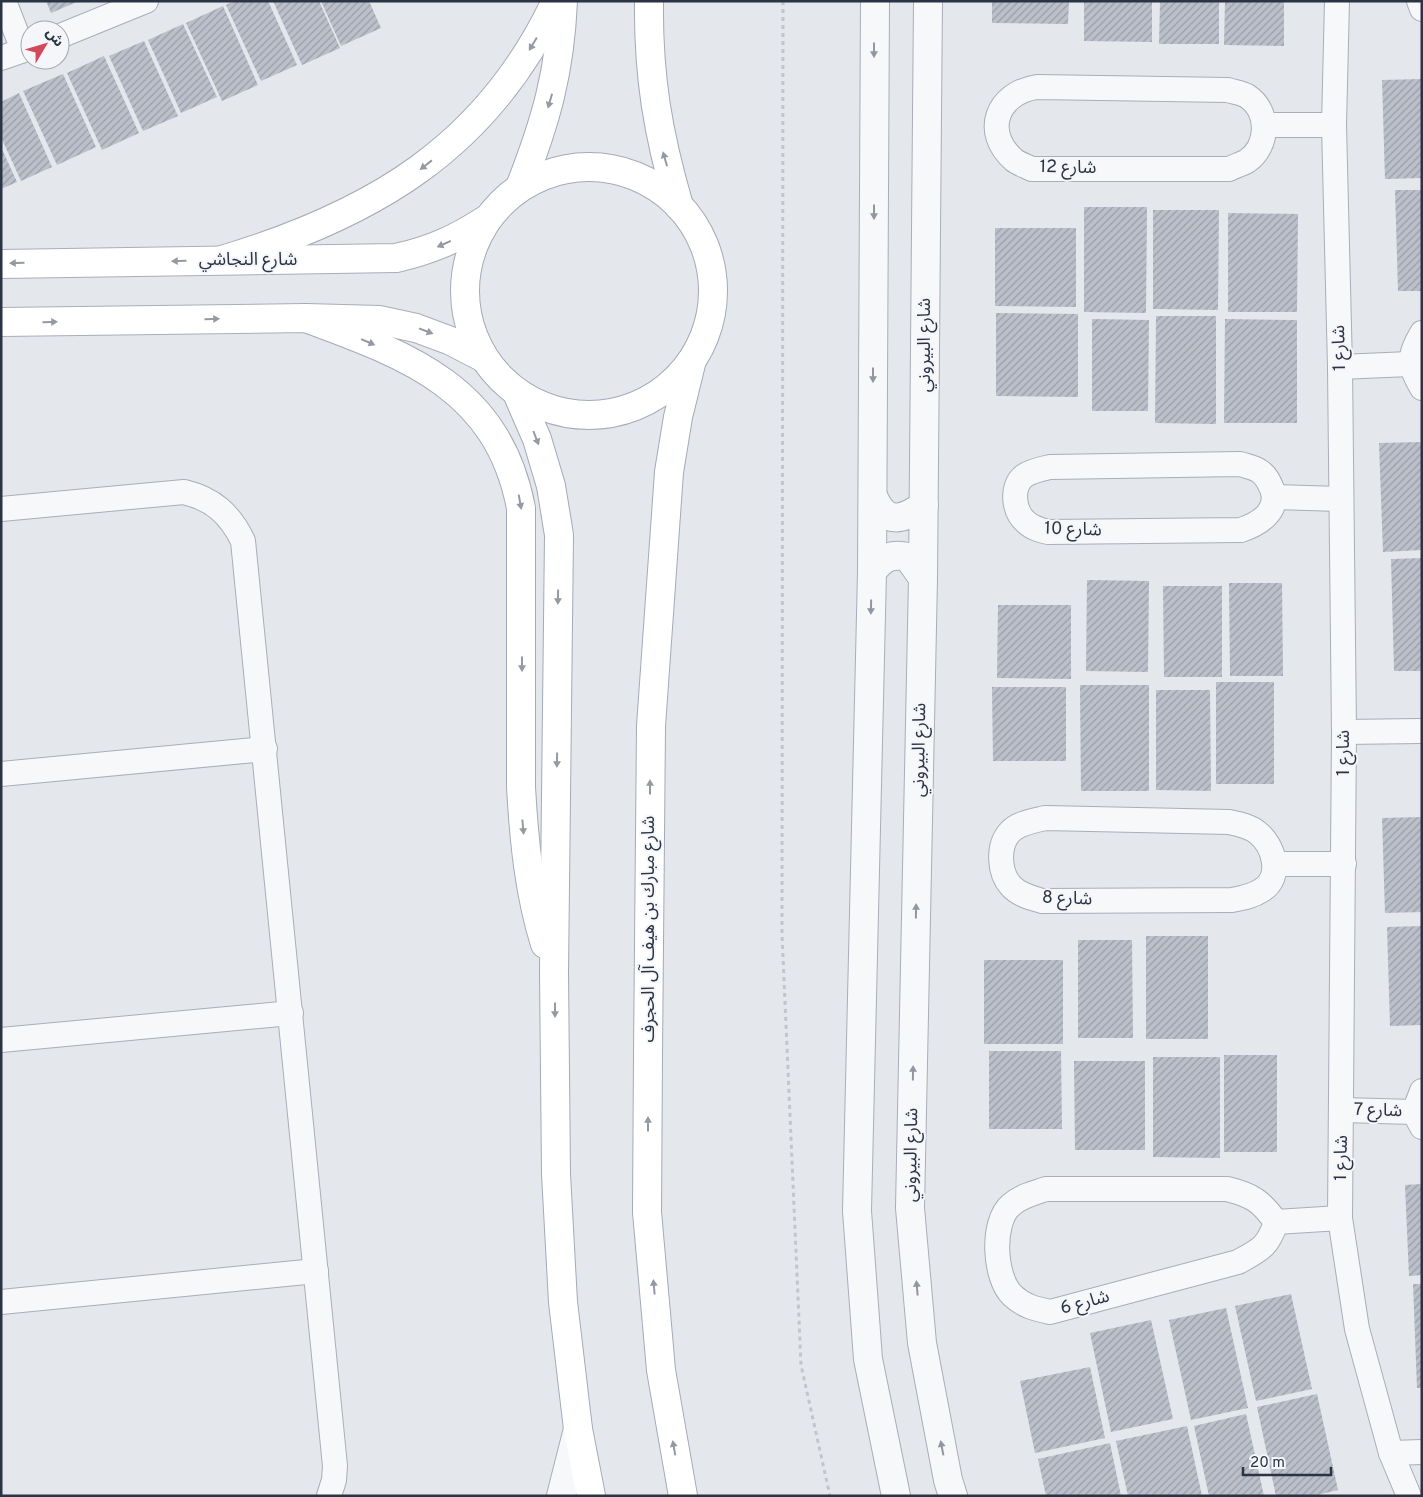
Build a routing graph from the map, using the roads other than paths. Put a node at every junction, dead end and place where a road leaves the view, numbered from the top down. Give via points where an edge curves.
1 (4, 1) edge
2 (146, 1) edge
3 (556, 1) edge
4 (563, 1) edge
5 (649, 1) edge
6 (874, 1) edge
7 (928, 1) edge
8 (1338, 1) edge
9 (1419, 1) edge
10 (1422, 9) edge
11 (70, 32) edge
12 (20, 34) edge
13 (20, 51) edge
14 (1, 58) edge
15 (1264, 125) junction
16 (1334, 125) junction
17 (520, 187) junction
18 (679, 206) junction
19 (486, 219) junction
20 (222, 260) junction
21 (1, 264) edge
22 (306, 318) junction
23 (1, 322) edge
24 (1422, 334) edge
25 (484, 358) junction
26 (690, 364) junction
27 (1410, 364) junction
28 (1340, 367) junction
29 (1422, 388) edge
30 (517, 393) junction
31 (873, 496) junction
32 (1275, 496) junction
33 (1340, 499) junction
34 (924, 505) junction
35 (1, 509) edge
36 (872, 572) junction
37 (923, 578) junction
38 (1421, 731) edge
39 (1344, 732) junction
40 (265, 749) junction
41 (1, 774) edge
42 (1276, 864) junction
43 (1344, 864) junction
44 (554, 972) junction
45 (291, 1013) junction
46 (1, 1040) edge
47 (1343, 1110) junction
48 (1419, 1110) edge
49 (1340, 1218) junction
50 (1276, 1222) junction
51 (316, 1271) junction
52 (1, 1302) edge
53 (578, 1429) junction
54 (1422, 1452) edge
55 (1391, 1453) junction
56 (329, 1496) edge
57 (561, 1496) edge
58 (591, 1496) edge
59 (683, 1496) edge
60 (896, 1496) edge
61 (953, 1496) edge
62 (1409, 1496) edge

1 - 12 street
2 - 11 street
3 -> 20 main road via 526,56 503,88 450,147 382,195 344,215 288,239
4 -> 17 main road via 562,38 554,88 540,138
18 -> 5 main road via 663,154 653,101
6 -> 31 street
7 - 34 street, شارع البيروني
8 - 16 street, شارع 1
9 - 10 street
13 - 14 street
15 - 15 street, شارع 12 via 1256,104 1247,96 1228,90 1037,88 1024,89 1012,97 1000,111 995,129 1002,146 1016,162 1032,169 1229,169 1248,160 1257,151 1264,139
15 - 16 street
16 - 28 street, شارع 1
17 - 18 main road via 566,168 591,167 616,170 639,178
17 - 19 main road
18 - 26 main road via 705,247 713,295 703,342
19 -> 20 main road, شارع النجاشي via 458,238 428,251 396,258
19 - 25 main road via 474,241 464,288 472,337
20 -> 21 main road, شارع النجاشي
23 -> 22 main road
22 -> 25 main road via 379,320 416,328
22 -> 44 main road via 370,342 459,393 494,433 507,457 521,508 523,824 534,899
24 - 27 street via 1414,347
25 - 30 main road via 499,378
26 - 30 main road via 656,397 634,408 610,414 562,413
59 -> 26 main road, شارع مبارك بن هيف آل الحجرف via 661,1370 647,1212 650,726 669,472
27 - 28 street
27 - 29 street
28 - 33 street, شارع 1
30 -> 44 main road via 537,439 551,486 559,535
31 - 34 street via 878,508 887,516 899,518
31 - 36 street
32 - 32 street, شارع 10 via 1259,470 1240,464 1050,467 1023,477 1015,495 1018,509 1026,522 1048,532 1241,530 1264,519 1272,509
32 - 33 street
33 - 39 street, شارع 1
34 - 37 street, شارع البيروني
35 - 40 street via 184,492 200,496 226,513 243,541 246,556
36 - 37 street via 880,560 896,554 908,557
36 -> 60 street via 857,1211 868,1359
61 -> 37 street, شارع البيروني via 922,1343 910,1208
38 - 39 street
39 - 43 street, شارع 1
40 - 41 street
40 - 45 street
42 - 42 street, شارع 8 via 1269,846 1259,833 1229,822 1045,818 1022,824 1009,832 1001,849 1001,863 1010,886 1042,901 1232,900 1264,889
42 - 43 street
43 - 47 street, شارع 1
44 -> 53 main road via 562,1302
45 - 46 street
45 - 51 street
47 - 48 street, شارع 7
47 - 49 street, شارع 1
49 - 50 street
49 - 55 street, شارع 1 via 1357,1329
50 - 50 street, شارع 6 via 1264,1206 1248,1194 1227,1189 1046,1190 1024,1196 1010,1206 998,1236 998,1261 1003,1280 1012,1295 1030,1308 1050,1312 1238,1262 1263,1249
51 - 52 street
51 - 56 street via 335,1466
53 - 57 street
53 - 58 main road
54 - 55 street
55 - 62 street, شارع 1

